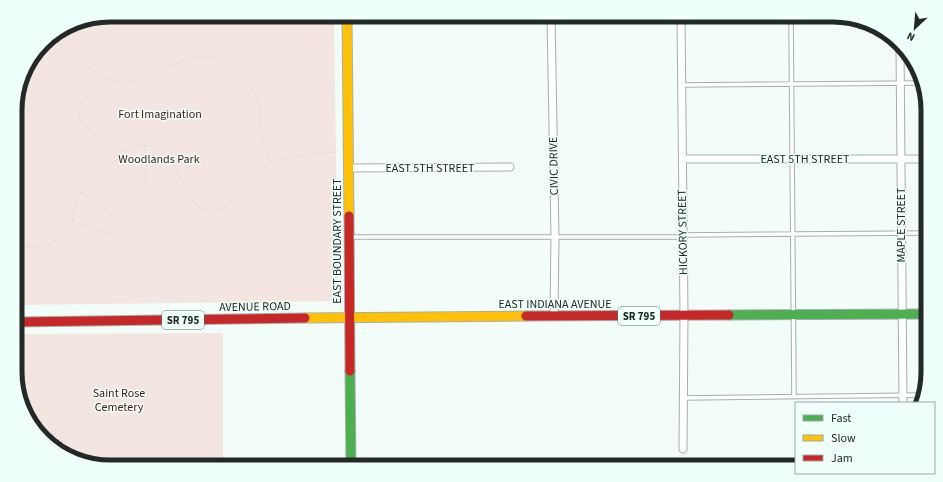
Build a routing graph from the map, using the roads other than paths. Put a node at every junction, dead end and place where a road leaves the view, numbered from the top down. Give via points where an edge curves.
1 (347, 22) edge
2 (551, 22) edge
3 (681, 22) edge
4 (791, 22) edge
5 (900, 53) edge
6 (917, 83) edge
7 (791, 84) junction
8 (900, 84) junction
9 (682, 85) junction
10 (683, 159) junction
11 (901, 159) junction
12 (921, 159) edge
13 (791, 160) junction
14 (349, 168) junction
15 (510, 168) dead end
16 (901, 233) junction
17 (921, 233) edge
18 (792, 234) junction
19 (683, 236) junction
20 (349, 237) junction
21 (555, 237) junction
22 (902, 314) junction
23 (921, 314) edge
24 (793, 315) junction
25 (554, 316) junction
26 (684, 316) junction
27 (350, 318) junction
28 (22, 322) edge
29 (794, 396) junction
30 (918, 396) edge
31 (684, 398) junction
32 (903, 399) edge
33 (683, 449) dead end
34 (351, 460) edge

1 - 14 main road, EAST BOUNDARY STREET
2 - 21 street, CIVIC DRIVE
3 - 9 street, HICKORY STREET
4 - 7 lane
5 - 8 street, MAPLE STREET
6 - 8 lane
7 - 8 lane
7 - 9 lane
7 - 13 lane
8 - 11 street, MAPLE STREET
9 - 10 street, HICKORY STREET
10 - 13 street, EAST 5TH STREET
10 - 19 street, HICKORY STREET
11 - 12 street, EAST 5TH STREET
11 - 13 street, EAST 5TH STREET
11 - 16 street, MAPLE STREET
13 - 18 lane
14 - 15 street, EAST 5TH STREET
14 - 20 main road, EAST BOUNDARY STREET
16 - 17 lane
16 - 18 lane
16 - 22 street, MAPLE STREET
18 - 19 lane
18 - 24 lane
19 - 21 lane
19 - 26 street, HICKORY STREET
20 - 21 lane
20 - 27 main road, EAST BOUNDARY STREET
21 - 25 street, CIVIC DRIVE
22 - 23 main road, EAST INDIANA AVENUE / SR 795
22 - 24 main road, EAST INDIANA AVENUE / SR 795
22 - 32 street, MAPLE STREET
24 - 26 main road, EAST INDIANA AVENUE / SR 795
24 - 29 lane
25 - 26 main road, EAST INDIANA AVENUE / SR 795
25 - 27 main road, EAST INDIANA AVENUE / SR 795
26 - 31 street, HICKORY STREET
27 - 28 main road, AVENUE ROAD / SR 795
27 - 34 main road, EAST BOUNDARY STREET
29 - 31 lane
29 - 32 lane
30 - 32 lane
31 - 33 street, HICKORY STREET

